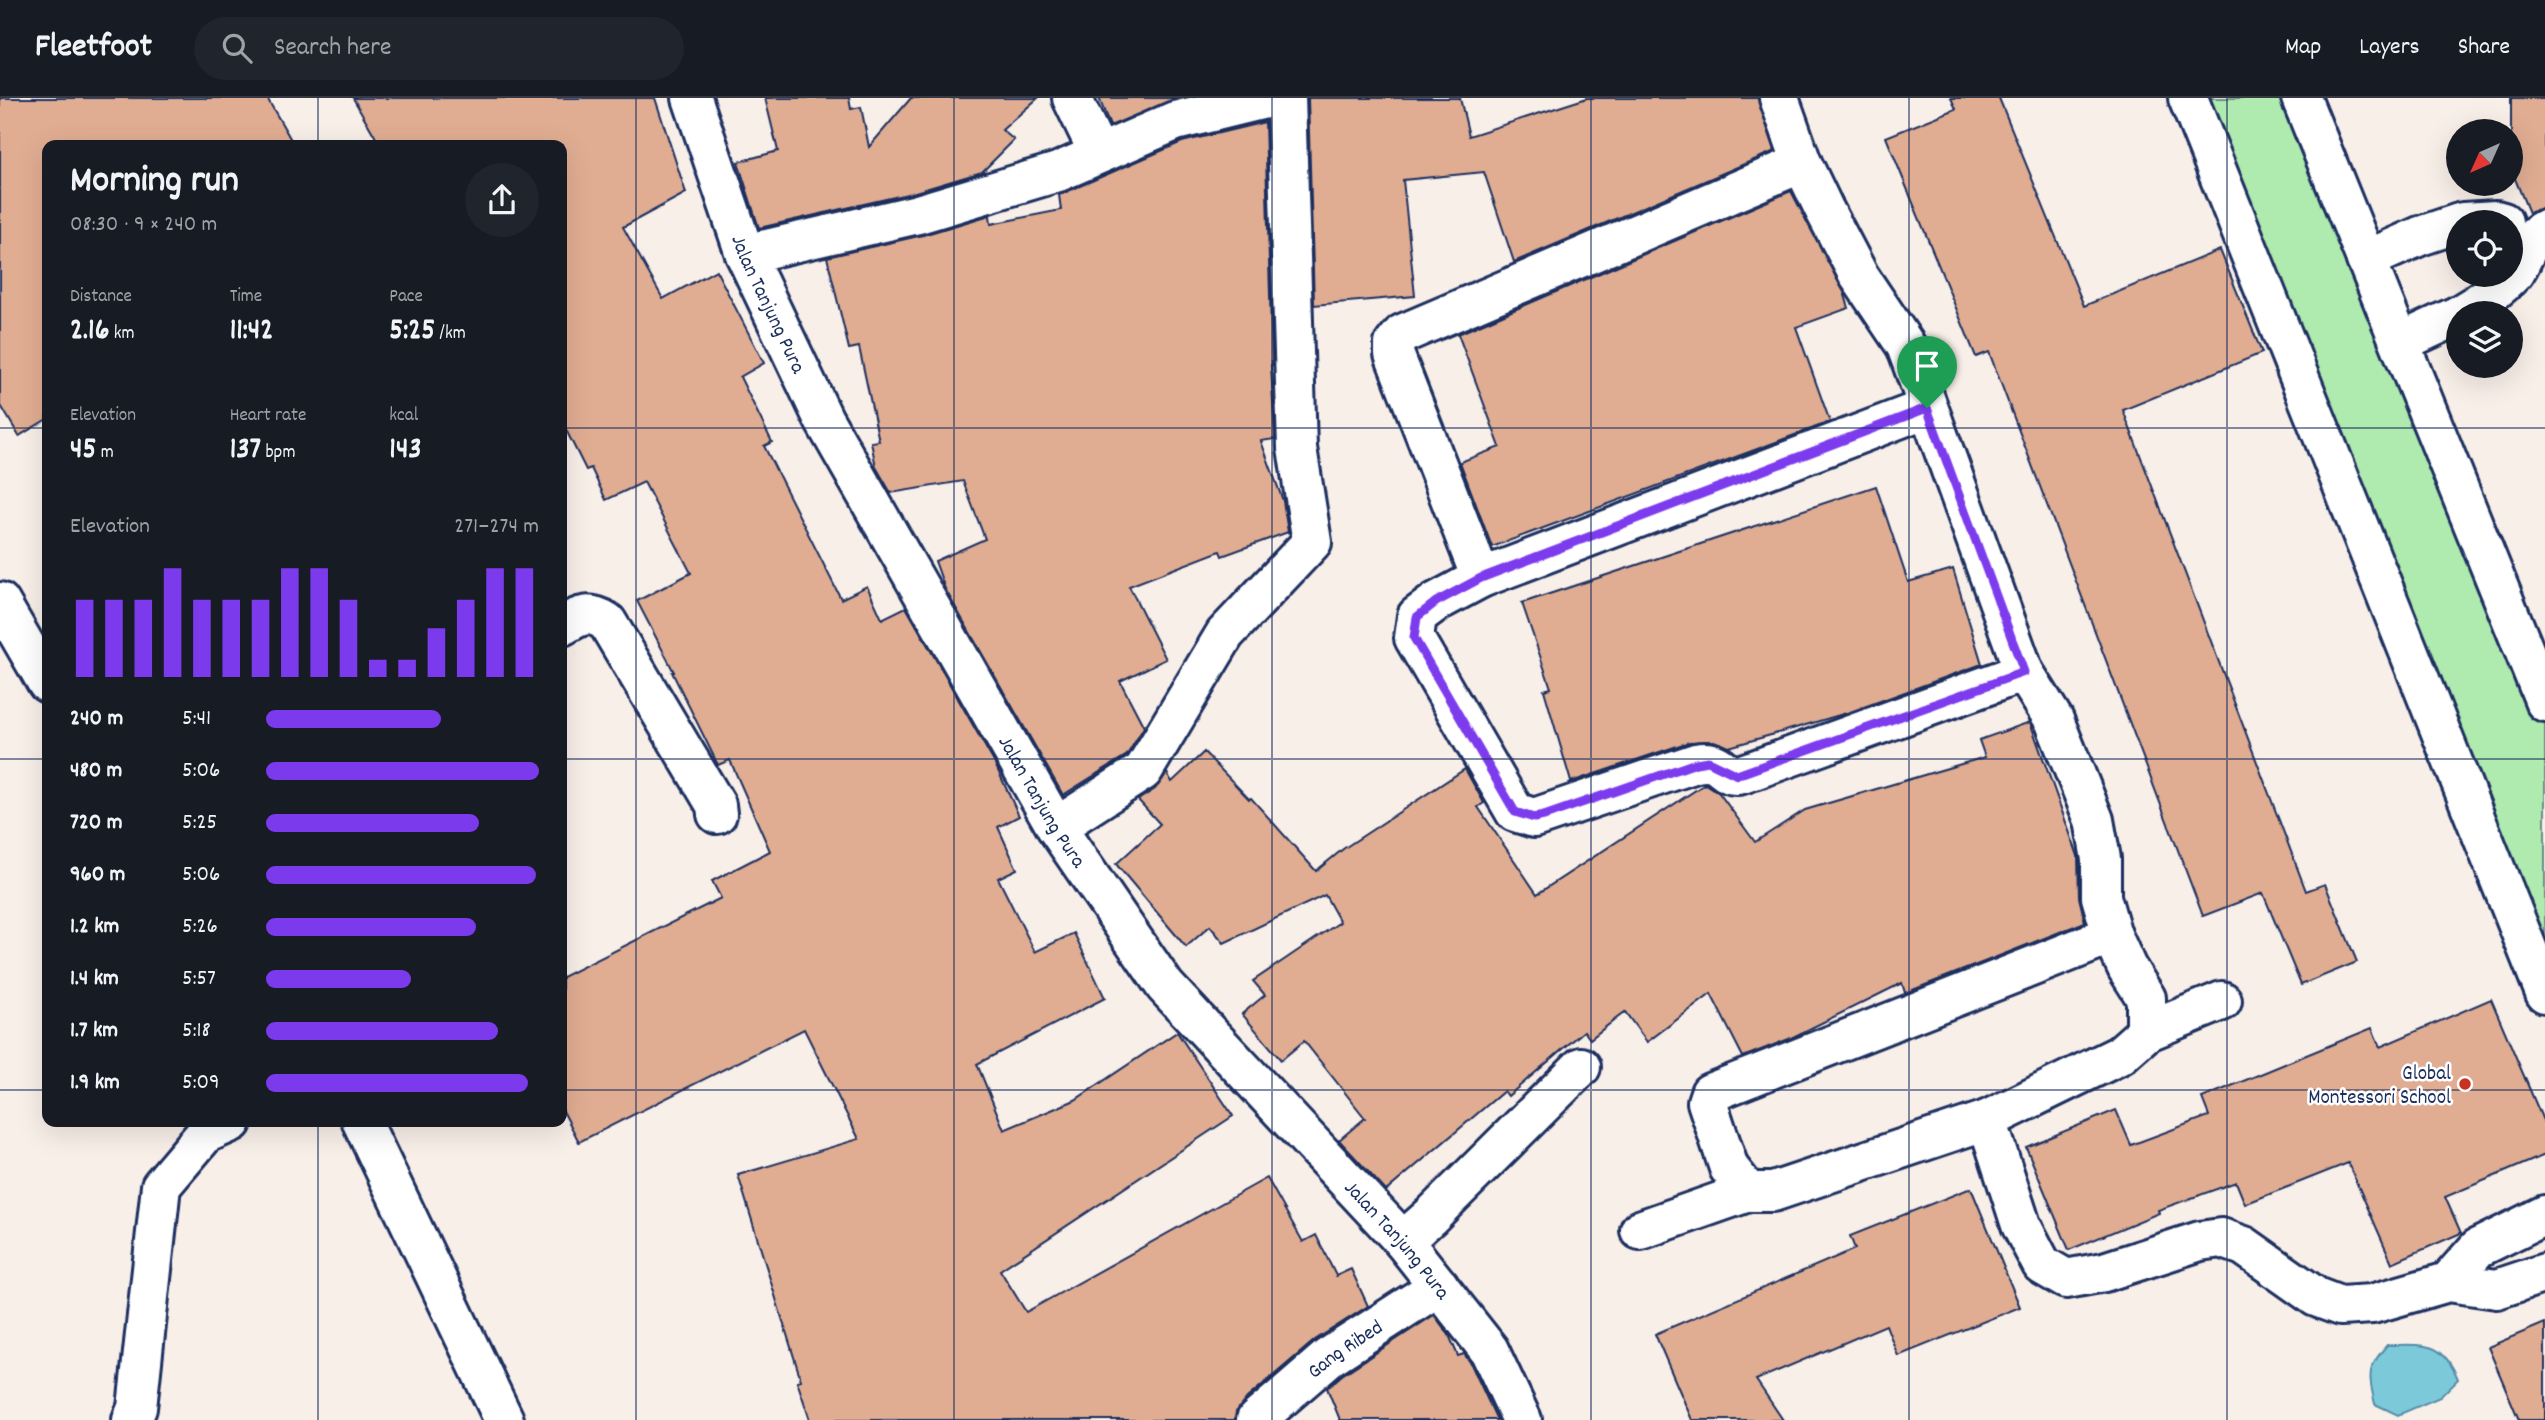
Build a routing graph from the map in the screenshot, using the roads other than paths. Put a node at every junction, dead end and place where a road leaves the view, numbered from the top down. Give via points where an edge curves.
1 (692, 98) edge
2 (1072, 98) edge
3 (1269, 98) edge
4 (1286, 98) edge
5 (1779, 98) edge
6 (2189, 98) edge
7 (2301, 98) edge
8 (1099, 154) junction
9 (1802, 163) junction
10 (2446, 228) edge
11 (2524, 228) edge
12 (745, 254) junction
13 (2366, 260) junction
14 (2482, 301) edge
15 (2446, 321) edge
16 (2401, 342) junction
17 (1927, 408) junction
18 (1481, 578) junction
19 (0, 602) edge
20 (567, 623) edge
21 (2024, 672) junction
22 (42, 674) edge
23 (2545, 702) edge
24 (717, 814) dead end
25 (1056, 827) junction
26 (2112, 935) junction
27 (2545, 993) edge
28 (2222, 1001) dead end
29 (2146, 1032) junction
30 (1581, 1066) dead end
31 (1987, 1121) junction
32 (221, 1127) edge
33 (364, 1127) edge
34 (1748, 1192) junction
35 (2545, 1215) edge
36 (1640, 1230) dead end
37 (1403, 1241) junction
38 (2545, 1273) edge
39 (2448, 1282) junction
40 (1439, 1286) junction
41 (139, 1416) edge
42 (504, 1420) edge
43 (1256, 1420) edge
44 (1522, 1420) edge

1 - 12 street, Jalan Tanjung Pura
2 - 8 street
3 - 8 street via 1175,121
4 - 25 street via 1297,448 1312,542 1225,634 1143,771
5 - 9 street
6 - 27 street
7 - 13 street
8 - 12 street via 1058,172 918,214
9 - 17 street via 1859,276 1906,346
9 - 18 street via 1402,334 1394,344
10 - 13 street
11 - 14 street via 2515,271
12 - 25 street, Jalan Tanjung Pura via 824,420
13 - 16 street
15 - 16 street
16 - 23 street
17 - 18 street
17 - 21 street
18 - 21 street via 1417,617 1414,638 1515,812 1534,818 1696,763 1708,761 1737,775 1754,770
19 - 22 street
20 - 24 street via 581,615 607,622 716,805
21 - 26 street via 2054,720 2094,820 2101,897
25 - 37 street, Jalan Tanjung Pura via 1165,986
26 - 29 street via 2146,998
26 - 34 street via 1710,1093 1707,1102 1729,1168
28 - 29 street
29 - 31 street via 2120,1055
30 - 37 street
31 - 34 street via 1773,1192
31 - 39 street via 2021,1225 2042,1265 2066,1279 2221,1238 2244,1246 2316,1297 2340,1306 2372,1304
32 - 41 street via 205,1134 161,1186
33 - 42 street
34 - 36 street
35 - 39 street via 2478,1248
37 - 40 street, Jalan Tanjung Pura
38 - 39 street via 2497,1289
40 - 43 street, Gang Ribed via 1329,1357
40 - 44 street, Jalan Tanjung Pura via 1489,1350

